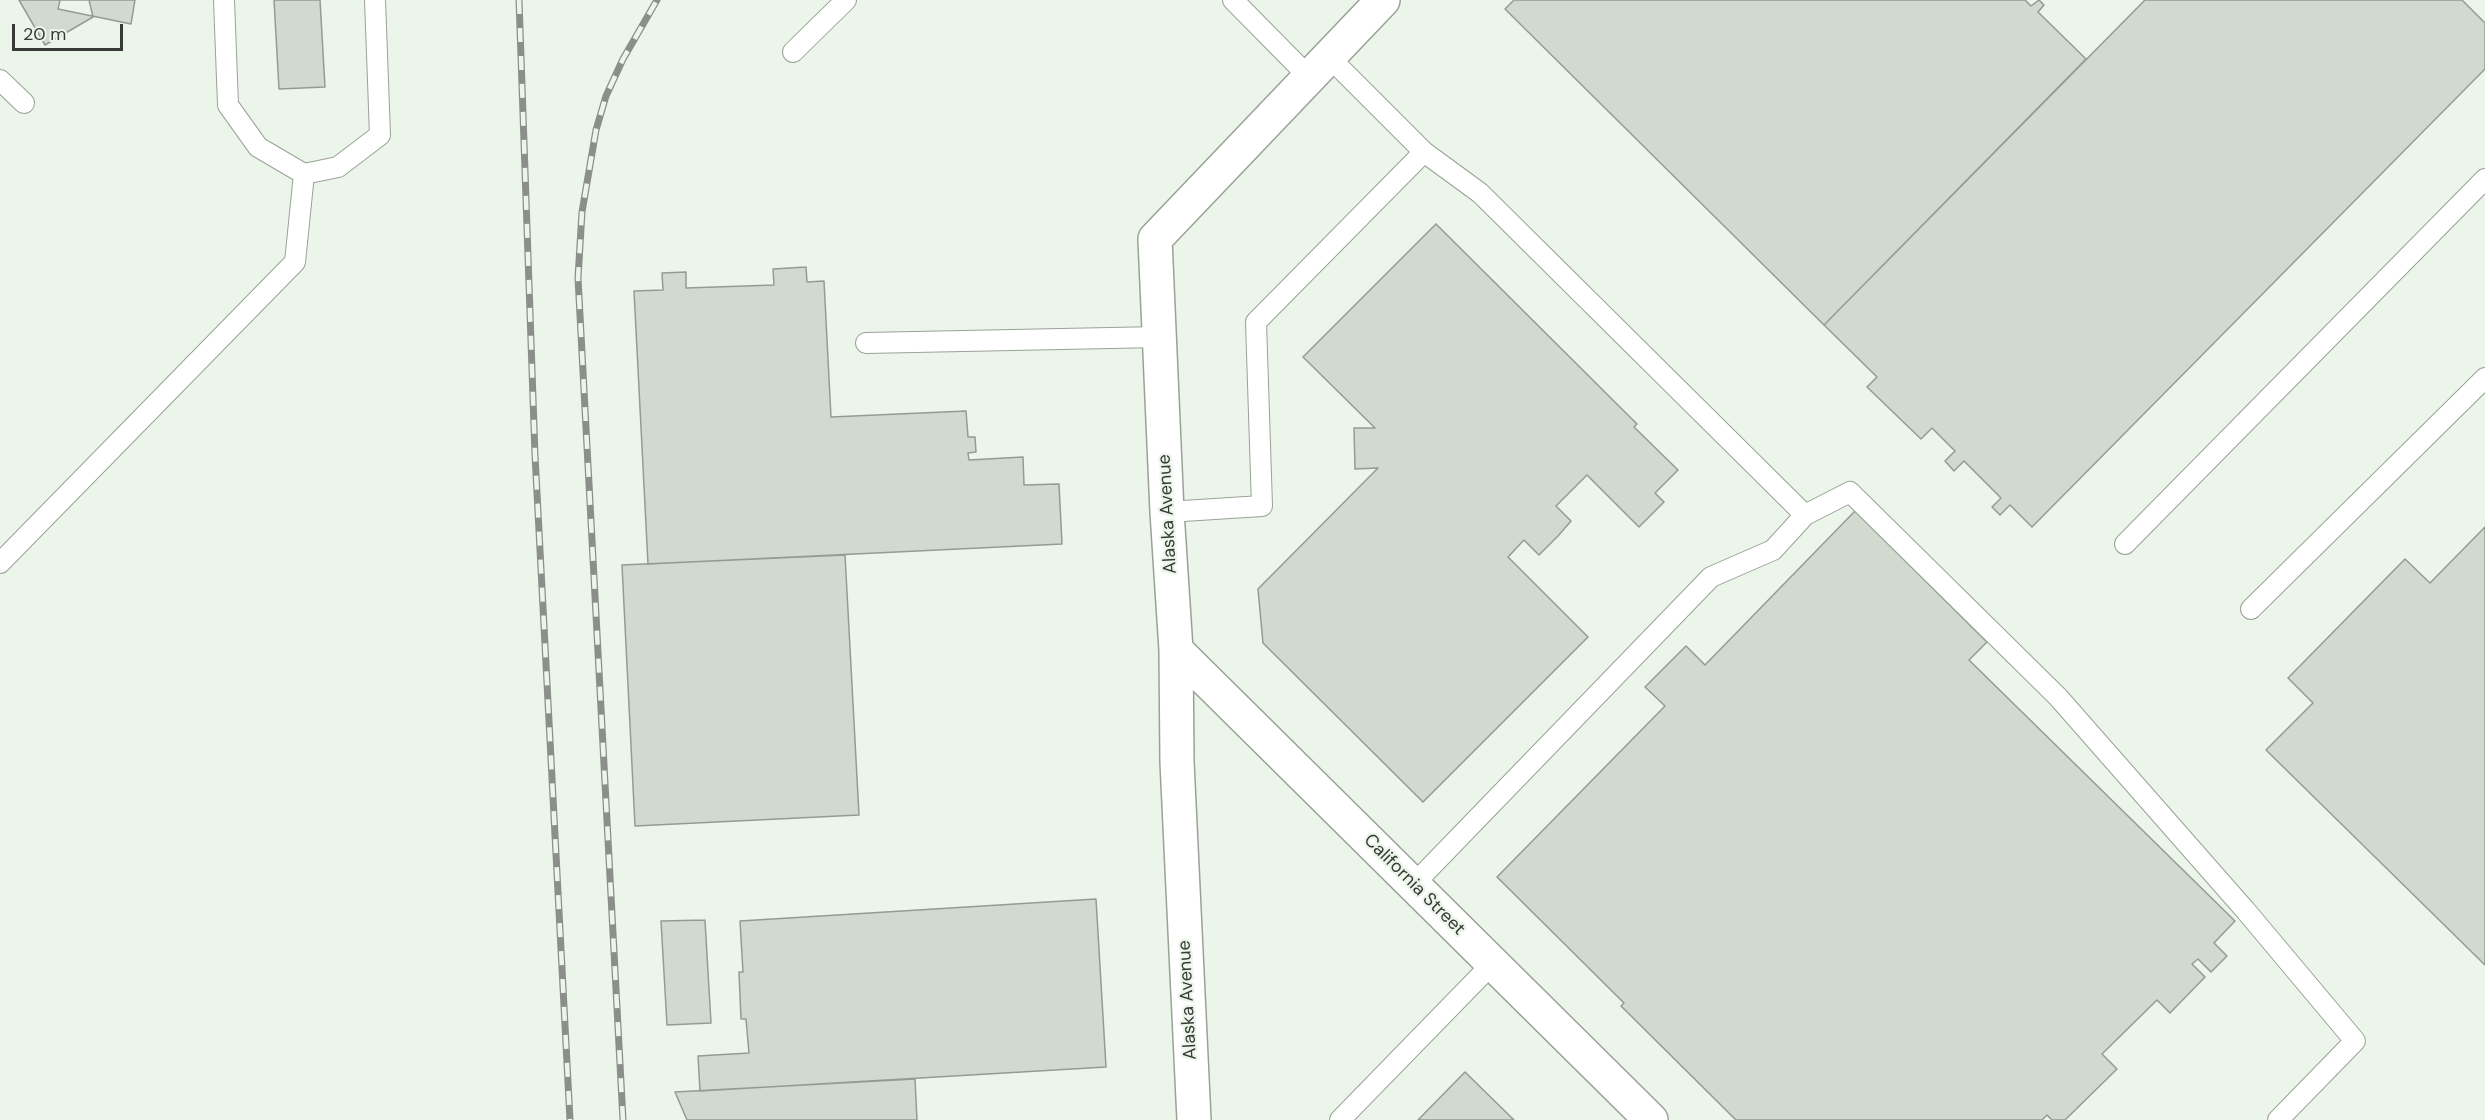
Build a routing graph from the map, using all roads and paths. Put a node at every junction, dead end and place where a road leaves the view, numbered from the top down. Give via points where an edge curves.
1 (224, 0) edge
2 (375, 0) edge
3 (846, 0) edge
4 (1233, 0) edge
5 (1383, 0) edge
6 (793, 52) dead end
7 (1319, 67) junction
8 (0, 80) edge
9 (24, 103) dead end
10 (1424, 152) junction
11 (304, 174) junction
12 (2485, 179) edge
13 (1160, 337) junction
14 (866, 343) dead end
15 (2485, 378) edge
16 (1167, 512) junction
17 (1805, 515) junction
18 (2126, 544) dead end
19 (0, 564) edge
20 (2251, 609) dead end
21 (1176, 650) junction
22 (1413, 885) junction
23 (1493, 963) junction
24 (1194, 1120) edge
25 (1340, 1120) edge
26 (1651, 1120) edge
27 (2278, 1120) edge

1 - 11 lane via 228,105 258,147
2 - 11 lane via 380,135 338,168
3 - 6 lane
4 - 7 lane
5 - 7 street, Alaska Avenue
7 - 10 lane
7 - 13 street, Alaska Avenue via 1155,239
8 - 9 lane
10 - 16 lane via 1256,322 1262,506
10 - 17 lane via 1480,193
11 - 19 lane via 295,262
12 - 18 lane
13 - 14 lane
13 - 16 street, Alaska Avenue
15 - 20 lane
16 - 21 street, Alaska Avenue
17 - 22 lane via 1773,550 1711,577
17 - 27 lane via 1850,492 2058,697 2355,1041
21 - 22 street, California Street
21 - 24 street, Alaska Avenue via 1177,762
22 - 23 street, California Street
23 - 25 lane
23 - 26 street, California Street

